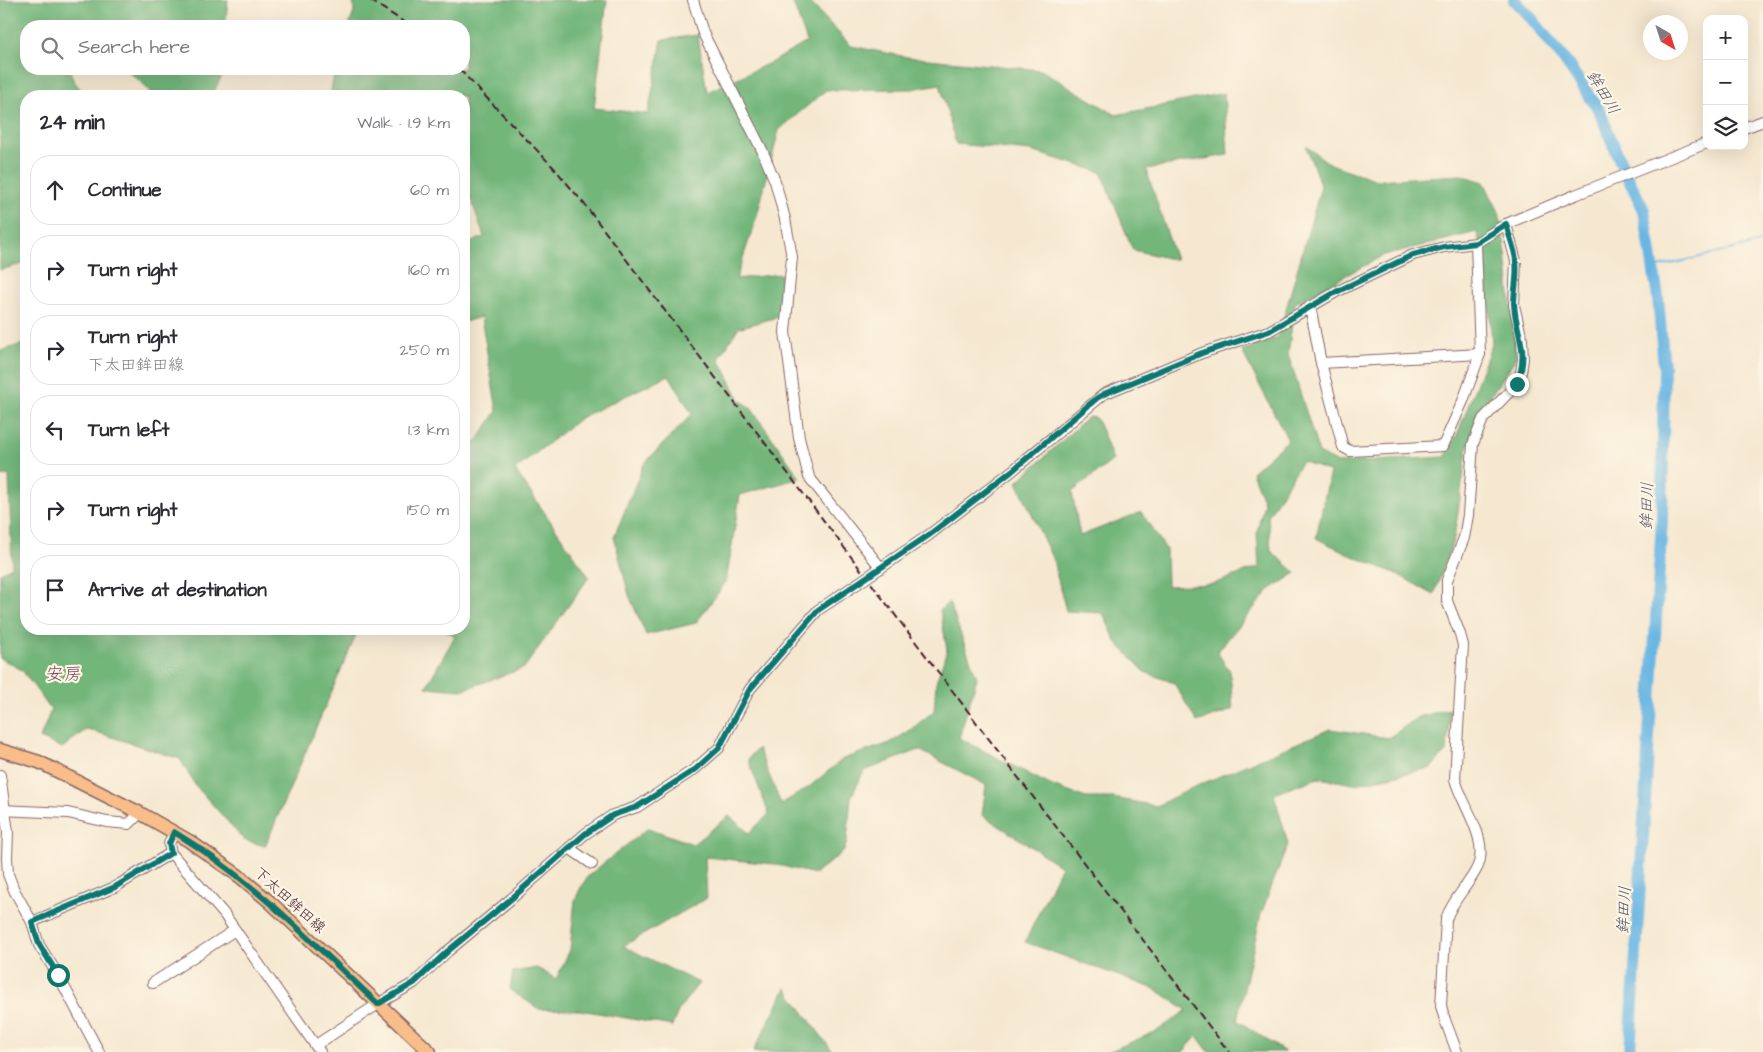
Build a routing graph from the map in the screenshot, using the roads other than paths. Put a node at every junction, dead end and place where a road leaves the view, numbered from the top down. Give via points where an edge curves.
1 (692, 0) edge
2 (1763, 121) edge
3 (1748, 127) edge
4 (1703, 145) edge
5 (1506, 224) junction
6 (1476, 243) junction
7 (1310, 306) junction
8 (1480, 354) junction
9 (1321, 363) junction
10 (878, 570) junction
11 (0, 750) edge
12 (0, 775) edge
13 (2, 810) edge
14 (140, 812) junction
15 (174, 832) junction
16 (569, 848) junction
17 (171, 853) junction
18 (592, 864) dead end
19 (32, 922) junction
20 (235, 930) junction
21 (153, 983) dead end
22 (378, 1004) junction
23 (318, 1049) edge
24 (100, 1052) edge
25 (430, 1052) edge
26 (1457, 1052) edge

1 - 10 street via 703,33 762,150 785,219 792,257 785,332 799,438 809,477
2 - 3 street
4 - 5 street
5 - 6 street
5 - 26 street via 1516,261 1514,305 1522,340 1521,372 1517,384 1483,418 1473,444 1464,538 1447,580 1447,601 1462,645 1455,779 1481,844 1476,870 1450,906 1446,919 1441,1006
6 - 7 street via 1413,255
6 - 8 street
7 - 9 street
7 - 10 street via 1269,331 1202,353 1104,394 929,535
8 - 9 street
8 - 9 street via 1443,446 1385,450 1350,451 1343,446
10 - 16 street, bridge via 818,610 750,689 719,748 696,769 637,807 613,815
11 - 14 main road, 下太田鉾田線 via 40,762
12 - 13 street
13 - 14 street via 68,813 129,824
13 - 19 street via 8,832 8,874
14 - 15 main road, 下太田鉾田線
15 - 17 street via 169,844
15 - 22 main road, 下太田鉾田線 via 239,876
16 - 18 street
16 - 22 street via 414,983
17 - 19 street via 115,887
17 - 20 street
19 - 24 street via 39,944
20 - 21 street
20 - 23 street
22 - 23 street
22 - 25 main road, 下太田鉾田線

